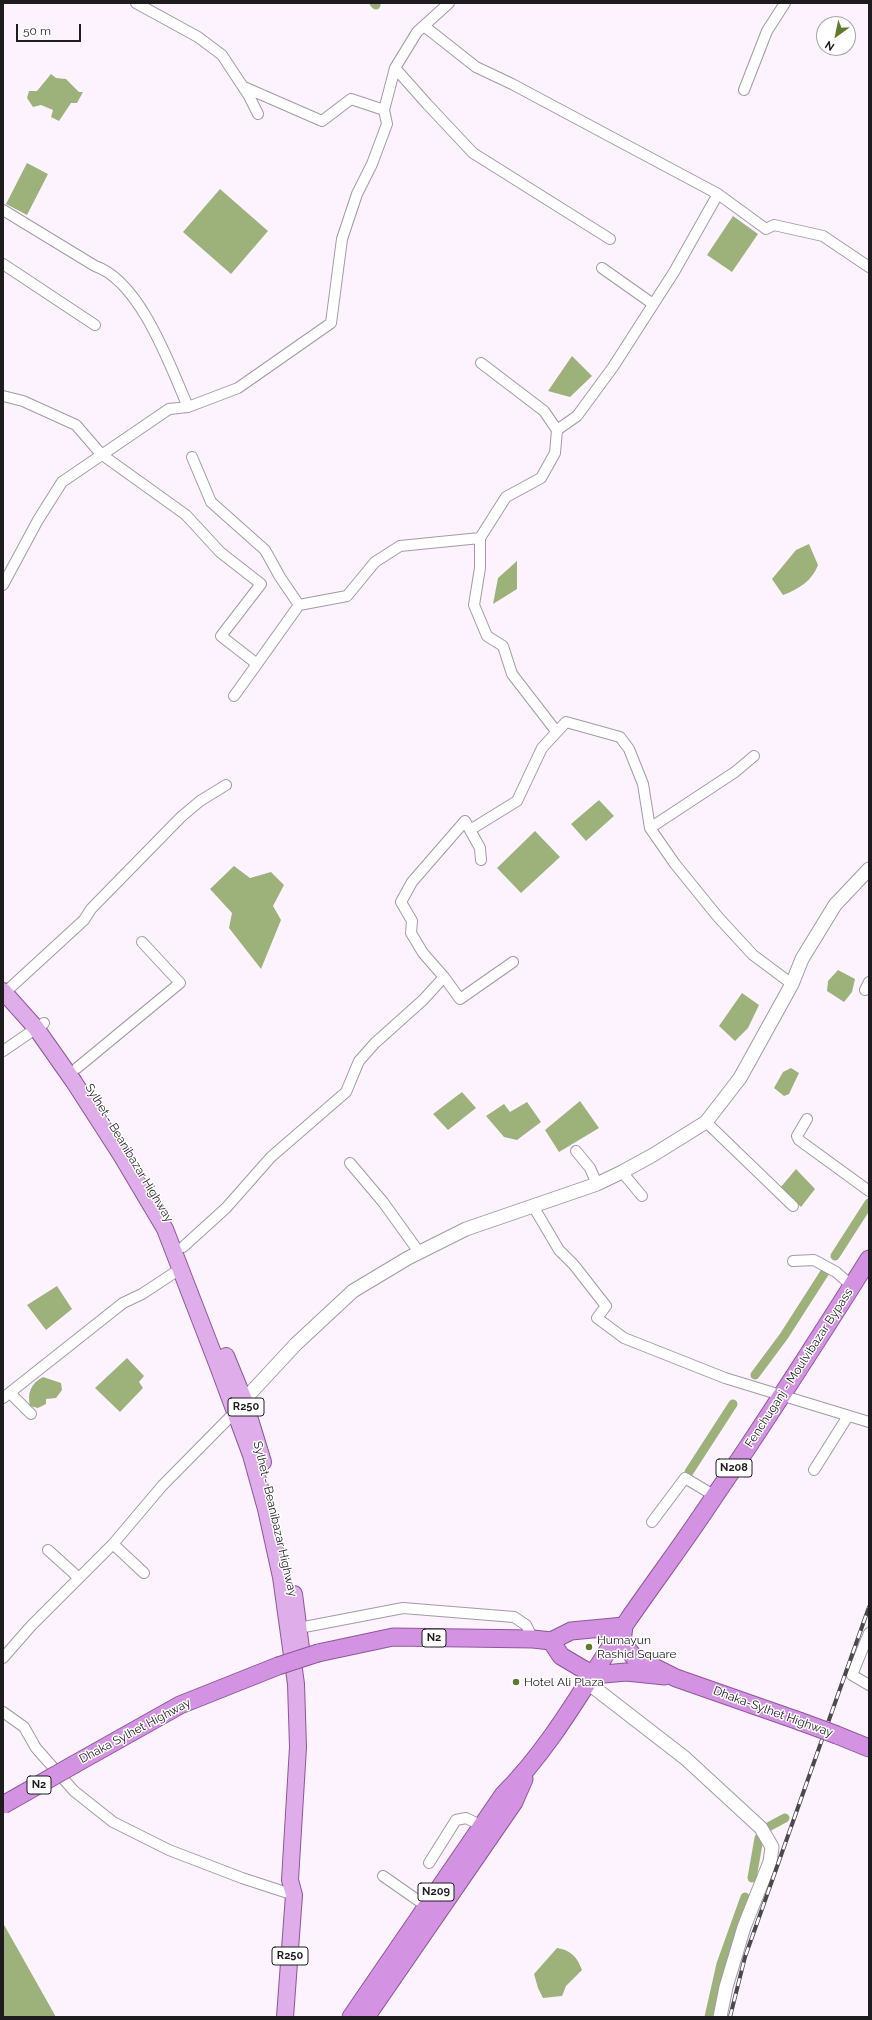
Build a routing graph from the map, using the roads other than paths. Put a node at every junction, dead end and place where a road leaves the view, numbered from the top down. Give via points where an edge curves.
1 (136, 3) edge
2 (449, 3) edge
3 (785, 3) edge
4 (424, 26) junction
5 (396, 68) junction
6 (243, 87) junction
7 (744, 90) dead end
8 (384, 110) junction
9 (258, 114) dead end
10 (718, 194) junction
11 (3, 210) edge
12 (610, 239) dead end
13 (3, 264) edge
14 (869, 267) edge
15 (602, 268) dead end
16 (653, 304) junction
17 (95, 325) dead end
18 (481, 363) dead end
19 (3, 396) edge
20 (188, 407) junction
21 (557, 430) junction
22 (100, 454) junction
23 (192, 457) dead end
24 (480, 538) junction
25 (3, 585) edge
26 (299, 605) junction
27 (257, 664) junction
28 (234, 696) dead end
29 (556, 731) junction
30 (754, 756) dead end
31 (226, 785) dead end
32 (650, 828) junction
33 (470, 830) junction
34 (481, 860) dead end
35 (869, 869) edge
36 (142, 942) dead end
37 (513, 962) dead end
38 (444, 977) junction
39 (792, 984) junction
40 (6, 986) edge
41 (40, 1025) junction
42 (3, 1051) edge
43 (77, 1068) junction
44 (807, 1119) dead end
45 (706, 1122) junction
46 (576, 1151) dead end
47 (350, 1163) dead end
48 (622, 1172) junction
49 (596, 1184) junction
50 (869, 1191) edge
51 (642, 1196) dead end
52 (533, 1206) junction
53 (793, 1206) dead end
54 (183, 1247) junction
55 (419, 1252) junction
56 (869, 1259) edge
57 (793, 1261) dead end
58 (180, 1269) junction
59 (852, 1286) junction
60 (783, 1394) junction
61 (6, 1395) edge
62 (244, 1400) junction
63 (31, 1414) dead end
64 (235, 1414) junction
65 (848, 1416) junction
66 (869, 1422) edge
67 (814, 1470) dead end
68 (716, 1496) junction
69 (652, 1522) dead end
70 (113, 1544) junction
71 (48, 1550) dead end
72 (144, 1573) dead end
73 (79, 1578) junction
74 (624, 1626) junction
75 (299, 1628) junction
76 (869, 1632) edge
77 (533, 1638) junction
78 (551, 1641) junction
79 (3, 1658) edge
80 (676, 1678) junction
81 (591, 1679) junction
82 (869, 1685) edge
83 (3, 1712) edge
84 (869, 1748) edge
85 (527, 1771) junction
86 (3, 1805) edge
87 (482, 1826) junction
88 (428, 1863) dead end
89 (383, 1876) dead end
90 (294, 1895) junction
91 (426, 1906) junction
92 (285, 2017) edge
93 (351, 2017) edge
94 (366, 2017) edge
95 (720, 2017) edge

1 - 6 street via 198,37 222,55
2 - 4 street
3 - 7 street via 768,31
4 - 5 street via 414,37
4 - 10 street via 477,68 512,84
5 - 8 street
5 - 12 street via 473,153
6 - 8 street via 322,121 351,99
6 - 9 street
8 - 20 street via 387,124 357,194 342,240 331,323 238,388
10 - 14 street via 766,229 776,225 822,236
10 - 16 street
11 - 20 street via 95,266 105,269 120,281 135,298 168,361
13 - 17 street
15 - 16 street
16 - 21 street via 613,367 577,416
18 - 21 street via 544,411
19 - 22 street via 23,401 76,425
20 - 22 street via 169,409
21 - 24 street via 555,453 540,478 506,497
22 - 25 street via 62,482
22 - 27 street via 186,515 220,552 261,584 221,636
23 - 26 street via 211,502 265,550
24 - 26 street via 400,546 375,562 347,596
24 - 29 street via 480,568 474,605 487,636 503,646 512,674
26 - 27 street
27 - 28 street
29 - 32 street via 566,722 620,738 629,749 643,784
29 - 33 street via 542,748 517,801
30 - 32 street via 735,772
31 - 40 street via 181,816 91,909 84,920
32 - 39 street via 718,917 753,955
33 - 34 street via 480,848
33 - 38 street via 465,821 412,882 401,902 412,921 411,933
35 - 39 street via 835,905 802,959
36 - 43 street via 180,982
37 - 38 street via 460,999
38 - 54 street via 423,1000 374,1043 359,1061 346,1092 271,1157 226,1208
39 - 45 street via 740,1078
40 - 41 main road, Sylhet - Beanibazar Highway / R250
41 - 42 street
41 - 43 main road, Sylhet - Beanibazar Highway / R250
41 - 58 main road, Sylhet - Beanibazar Highway / R250 via 165,1230
43 - 54 main road, Sylhet - Beanibazar Highway / R250 via 165,1209
44 - 50 street via 797,1136 799,1140
45 - 48 street via 653,1156
45 - 53 street
46 - 49 street via 590,1168
47 - 55 street via 383,1202
48 - 49 street
48 - 51 street
49 - 52 street
52 - 55 street via 466,1229
52 - 60 street via 559,1250 606,1306 597,1318 624,1338 725,1378
54 - 62 main road, Sylhet - Beanibazar Highway / R250
55 - 62 street via 353,1291 296,1344
56 - 59 highway, Fenchuganj - Moulvibazar Bypass / N208
57 - 59 street via 814,1260 836,1272
58 - 61 street via 123,1304
58 - 64 main road, Sylhet - Beanibazar Highway / R250
59 - 60 highway, Fenchuganj - Moulvibazar Bypass / N208
60 - 65 street
60 - 68 highway, Fenchuganj - Moulvibazar Bypass / N208
61 - 63 street
62 - 64 street
62 - 75 main road, Sylhet - Beanibazar Highway / R250 via 290,1570
64 - 70 street via 162,1486
64 - 90 main road, Sylhet - Beanibazar Highway / R250 via 251,1455 266,1509 281,1577 296,1684 298,1747 290,1880
65 - 66 street
65 - 67 street
68 - 69 street via 685,1478
68 - 74 highway, Fenchuganj - Moulvibazar Bypass / N208
70 - 72 street
70 - 73 street
71 - 73 street
73 - 79 street
74 - 78 highway via 571,1631
74 - 80 highway, Dhaka-Sylhet Highway via 622,1642 626,1649 634,1657
74 - 81 highway, Fenchuganj - Moulvibazar Bypass / N208
75 - 77 street via 404,1608 514,1617 526,1625
75 - 90 main road, Sylhet - Beanibazar Highway / R250 via 308,1762 300,1881
76 - 82 street via 852,1675
77 - 78 highway, N2
77 - 86 highway, Dhaka Sylhet Highway / N2, bridge via 393,1637 318,1653 180,1705
78 - 81 highway via 561,1656
80 - 81 highway, Dhaka-Sylhet Highway via 626,1672
80 - 84 highway, Dhaka-Sylhet Highway, bridge
81 - 85 highway, N209
81 - 95 street via 685,1758 761,1828 772,1846 770,1862 732,1964
83 - 90 street via 24,1727 50,1766 74,1791 113,1822 189,1858
85 - 87 highway, N209 via 503,1795
85 - 94 highway, N209 via 514,1802
87 - 88 street via 466,1818 456,1820
87 - 91 highway, N209
89 - 91 street
90 - 92 main road, R250
91 - 93 highway, N209

